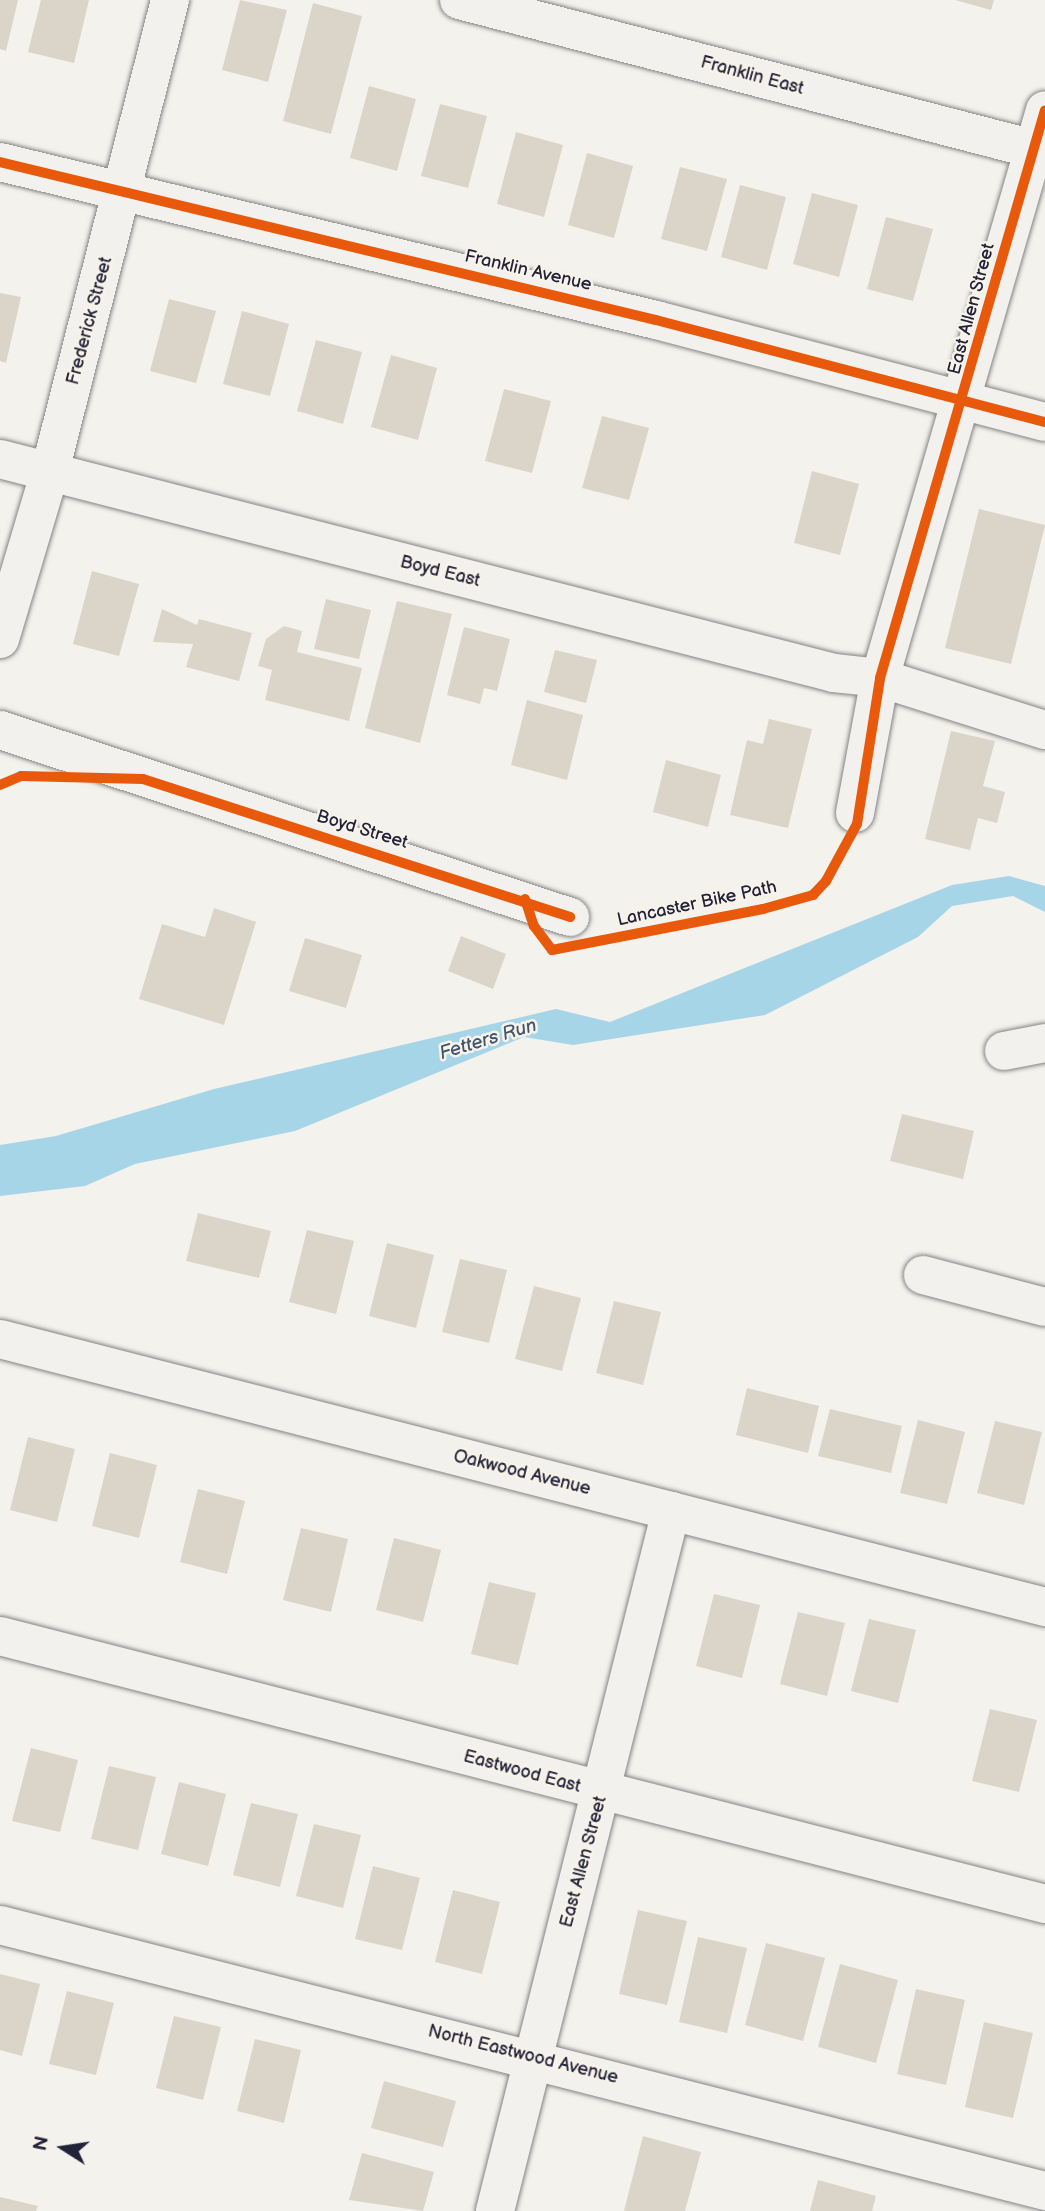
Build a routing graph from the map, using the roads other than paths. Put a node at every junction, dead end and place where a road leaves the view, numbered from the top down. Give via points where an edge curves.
1 (170, 0) edge
2 (460, 0) edge
3 (1045, 110) edge
4 (1040, 151) edge
5 (0, 162) edge
6 (124, 193) junction
7 (965, 402) junction
8 (1045, 422) edge
9 (0, 459) edge
10 (50, 471) junction
11 (0, 639) edge
12 (880, 678) junction
13 (0, 730) edge
14 (1045, 730) edge
15 (855, 813) dead end
16 (570, 917) dead end
17 (1045, 1043) edge
18 (1004, 1051) dead end
19 (923, 1275) dead end
20 (1045, 1307) edge
21 (0, 1339) edge
22 (671, 1511) junction
23 (1045, 1607) edge
24 (0, 1636) edge
25 (602, 1793) junction
26 (1045, 1904) edge
27 (0, 1925) edge
28 (534, 2057) junction
29 (1028, 2195) edge
30 (495, 2211) edge

1 - 6 street, Frederick Street
2 - 4 street, Franklin East
3 - 4 street, East Allen Street
4 - 7 street, East Allen Street
5 - 6 street, Franklin Avenue
6 - 7 street, Franklin Avenue via 656,320
6 - 10 street, Frederick Street
7 - 8 street, Franklin Avenue
7 - 12 street, East Allen Street
9 - 10 street, Boyd East
10 - 11 street, Frederick Street
10 - 12 street, Boyd East via 834,673
12 - 14 street, Boyd East
12 - 15 street, East Allen Street
13 - 16 street, Boyd Street
17 - 18 street
19 - 20 street
21 - 22 street, Oakwood Avenue
22 - 23 street, Oakwood Avenue
22 - 25 street, East Allen Street
24 - 25 street, Eastwood East
25 - 26 street, Eastwood East
25 - 28 street, East Allen Street
27 - 28 street, North Eastwood Avenue
28 - 29 street, North Eastwood Avenue
28 - 30 street, East Allen Street

